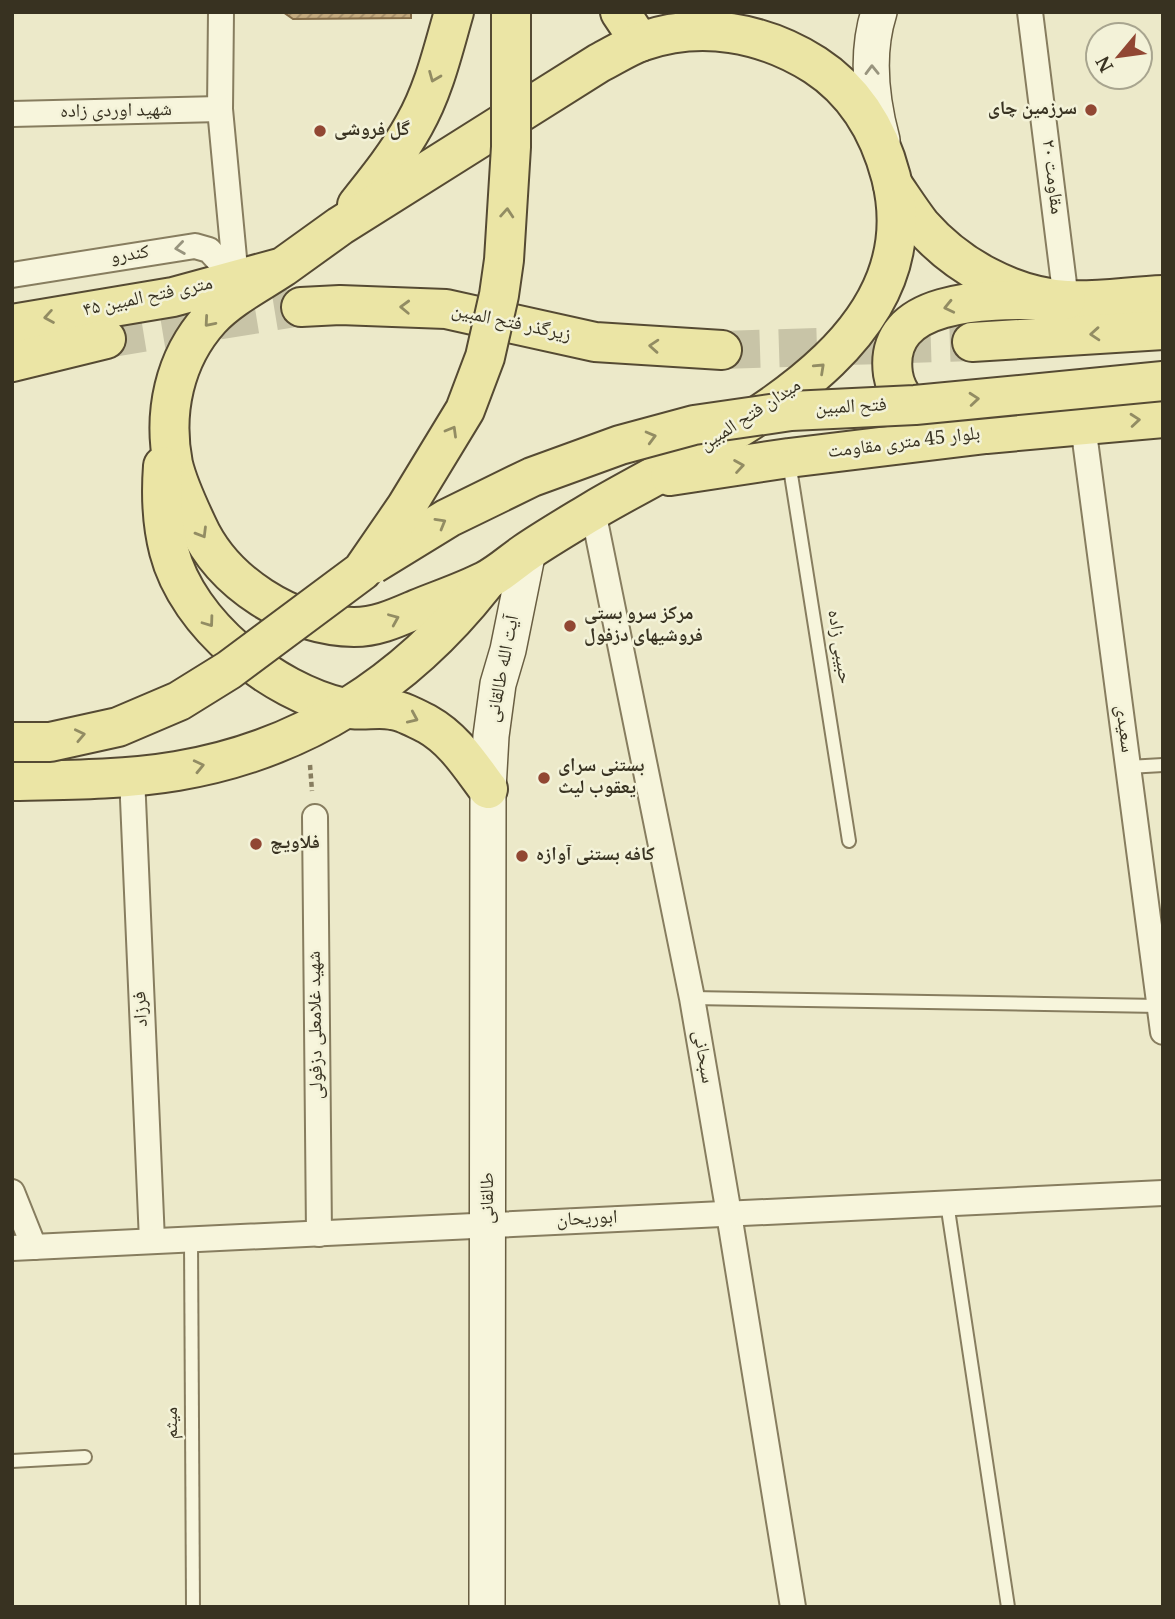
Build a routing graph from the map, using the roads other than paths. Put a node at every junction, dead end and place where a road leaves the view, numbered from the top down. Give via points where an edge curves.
1 (221, 12) edge
2 (454, 12) edge
3 (511, 12) edge
4 (879, 12) edge
5 (1030, 12) edge
6 (689, 22) edge
7 (630, 27) edge
8 (220, 109) junction
9 (12, 114) edge
10 (890, 173) junction
11 (340, 226) junction
12 (283, 267) junction
13 (12, 275) edge
14 (236, 279) junction
15 (1163, 295) edge
16 (1066, 300) junction
17 (301, 307) tunnel mouth
18 (12, 324) edge
19 (1163, 330) edge
20 (106, 339) tunnel mouth
21 (972, 342) tunnel mouth
22 (722, 351) tunnel mouth
23 (12, 362) edge
24 (1163, 382) edge
25 (1163, 418) edge
26 (169, 419) junction
27 (1083, 425) junction
28 (986, 434) junction
29 (789, 458) junction
30 (647, 480) junction
31 (593, 511) junction
32 (528, 551) junction
33 (362, 571) junction
34 (488, 580) junction
35 (347, 709) junction
36 (12, 742) edge
37 (1163, 765) edge
38 (1128, 767) junction
39 (132, 776) junction
40 (12, 781) edge
41 (488, 789) junction
42 (315, 817) road end
43 (849, 841) dead end
44 (692, 998) junction
45 (1159, 1006) junction
46 (1163, 1032) edge
47 (12, 1192) edge
48 (1163, 1193) edge
49 (947, 1203) junction
50 (729, 1214) junction
51 (489, 1225) junction
52 (319, 1234) junction
53 (191, 1239) junction
54 (152, 1241) junction
55 (23, 1248) edge
56 (85, 1457) dead end
57 (12, 1461) edge
58 (193, 1607) edge
59 (487, 1607) edge
60 (793, 1607) edge
61 (1008, 1607) edge

1 - 8 street
2 -> 11 main road via 438,71 415,124
33 -> 3 main road, bridge via 465,410 485,357 503,260 511,147
10 -> 4 main road via 874,112 872,47
5 - 16 street, مقاومت ۲۰
6 - 7 main road, میدان فتح المبین
6 - 10 main road, میدان فتح المبین via 786,49 835,80 863,109
7 - 11 main road, میدان فتح المبین via 599,63
8 - 9 street, شهید اوردی زاده
8 - 14 street
10 - 16 main road via 921,224 975,271 1029,293
30 -> 10 main road, میدان فتح المبین via 735,431 798,388 842,347 885,281 895,246
11 - 12 main road, میدان فتح المبین
12 - 14 main road, ۴۵ متری فتح المبین
12 -> 26 main road, میدان فتح المبین via 211,318 186,353
14 -> 13 street, کندرو via 209,250 195,246
14 -> 18 main road, ۴۵ متری فتح المبین via 173,297
15 - 16 main road
16 -> 28 main road via 958,305 919,317 898,339 893,377 910,406 944,427
22 -> 17 main road, زیرگذر فتح المبین via 595,342 446,309
19 -> 21 main road
20 - 23 main road
33 -> 24 main road, فتح المبین, bridge via 448,519 532,477 620,445 694,425 791,411 915,405
27 -> 25 main road, بلوار 45 متری مقاومت
26 -> 34 main road, میدان فتح المبین via 174,467 200,532 223,564 275,606 315,621 354,627 381,624
26 -> 35 main road via 162,483 164,522 183,586 217,632 250,662 305,695
27 - 28 main road, بلوار 45 متری مقاومت
27 - 38 street, سعیدی
28 - 29 main road, بلوار 45 متری مقاومت
30 -> 29 main road, بلوار 45 متری مقاومت
29 - 43 lane, حبیبی زاده
30 - 31 main road, میدان فتح المبین
31 - 32 main road, میدان فتح المبین
31 - 44 street, سبحانی
32 - 34 main road, میدان فتح المبین
32 - 41 main road, آیت الله طالقانی via 498,684
36 -> 33 main road, bridge via 50,742 118,727 180,701
34 - 35 main road via 410,664
39 -> 35 main road via 177,771 265,748
35 -> 41 main road via 394,710 426,724 463,754
37 - 38 lane
38 - 45 street, سعیدی
39 - 40 main road
39 - 54 street, فرزاد
41 - 51 main road, طالقانی
42 - 52 street, شهید غلامعلی دزفولی
44 - 45 lane
44 - 50 street, سبحانی
45 - 46 street, سعیدی
47 - 55 street
48 - 49 street, ابوریحان
49 - 50 street, ابوریحان
49 - 61 lane
50 - 51 street, ابوریحان
50 - 60 street, سبحانی
51 - 52 street, ابوریحان
51 - 59 main road, طالقانی
52 - 53 street, ابوریحان
53 - 54 street, ابوریحان
53 - 58 lane, میثم
54 - 55 street, ابوریحان
56 - 57 lane

